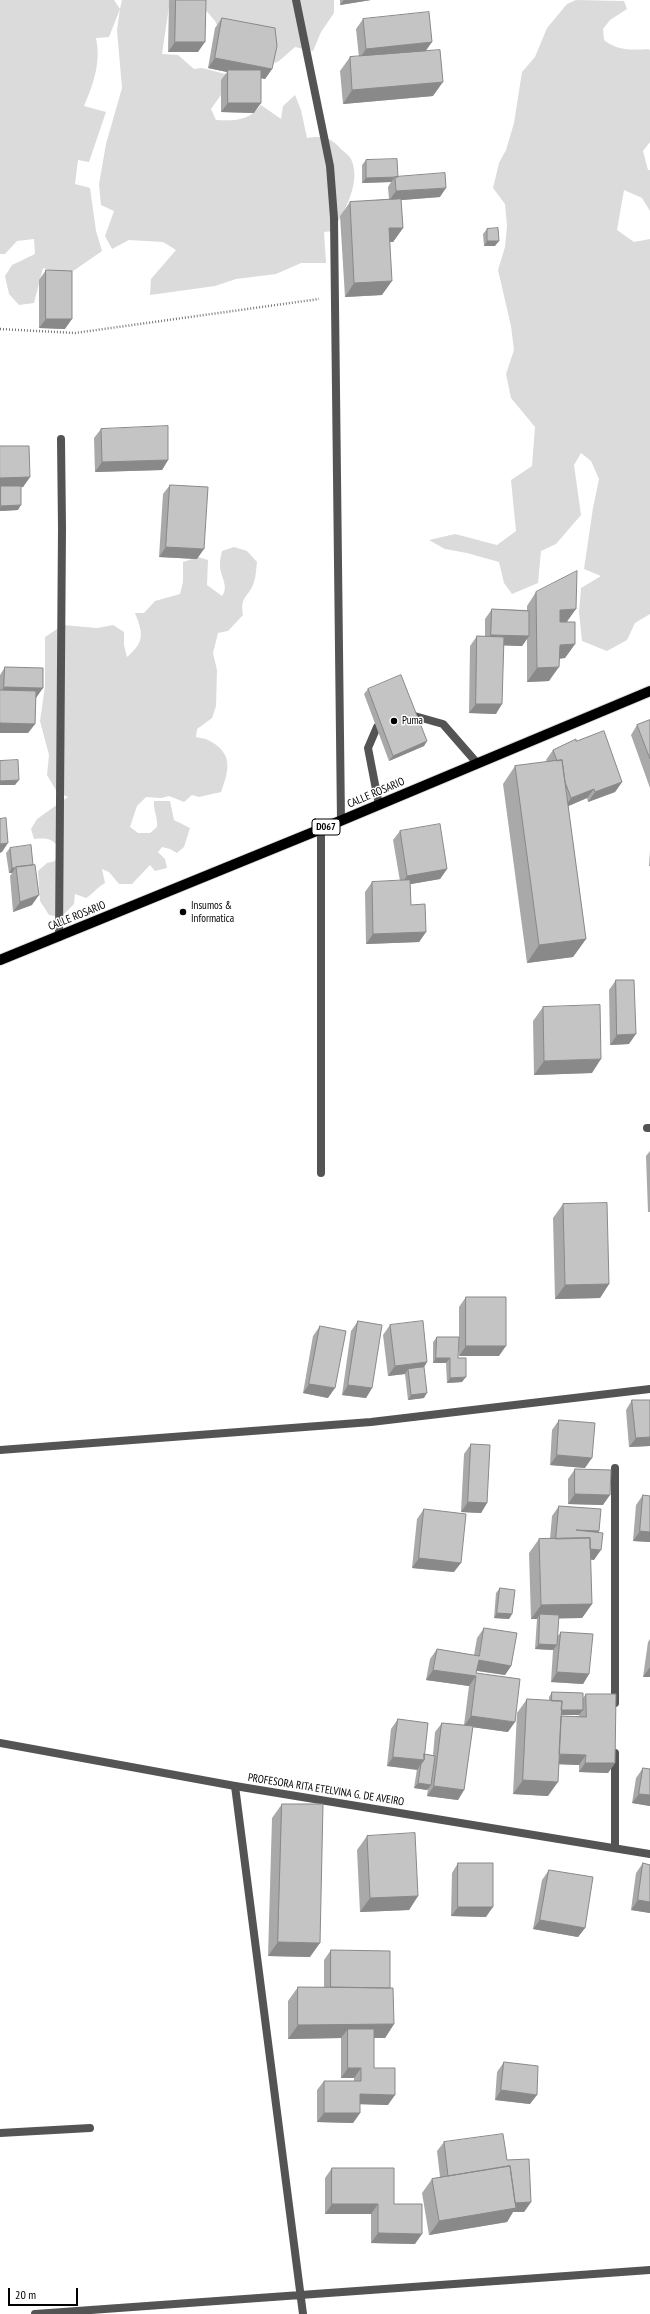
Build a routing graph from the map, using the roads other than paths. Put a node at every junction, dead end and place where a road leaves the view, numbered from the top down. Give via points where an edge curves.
1 (296, 0) edge
2 (61, 439) dead end
3 (650, 691) edge
4 (411, 715) edge
5 (376, 727) dead end
6 (477, 764) junction
7 (379, 805) junction
8 (341, 821) junction
9 (321, 829) junction
10 (58, 937) junction
11 (0, 960) edge
12 (321, 1173) dead end
13 (650, 1390) edge
14 (0, 1450) edge
15 (615, 1468) dead end
16 (615, 1714) edge
17 (0, 1742) edge
18 (615, 1745) edge
19 (235, 1786) junction
20 (615, 1848) junction
21 (650, 1854) edge
22 (90, 2128) dead end
23 (0, 2133) edge
24 (650, 2270) edge
25 (300, 2295) junction
26 (35, 2314) edge
27 (303, 2314) edge

1 - 8 street via 330,166 334,218
2 - 10 street
3 - 6 main road, CALLE ROSARIO / D067
4 - 6 street via 443,724
5 - 7 street via 368,748
6 - 7 main road, CALLE ROSARIO / D067
7 - 8 main road, CALLE ROSARIO / D067
8 - 9 main road, CALLE ROSARIO / D067
9 - 10 main road, CALLE ROSARIO / D067
9 - 12 street
10 - 11 main road, CALLE ROSARIO / D067
13 - 14 street via 371,1422
15 - 16 street
17 - 19 street, PROFESORA RITA ETELVINA G. DE AVEIRO
18 - 20 street
19 - 20 street, PROFESORA RITA ETELVINA G. DE AVEIRO
19 - 25 street
20 - 21 street, PROFESORA RITA ETELVINA G. DE AVEIRO
22 - 23 street
24 - 25 street
25 - 26 street
25 - 27 street

